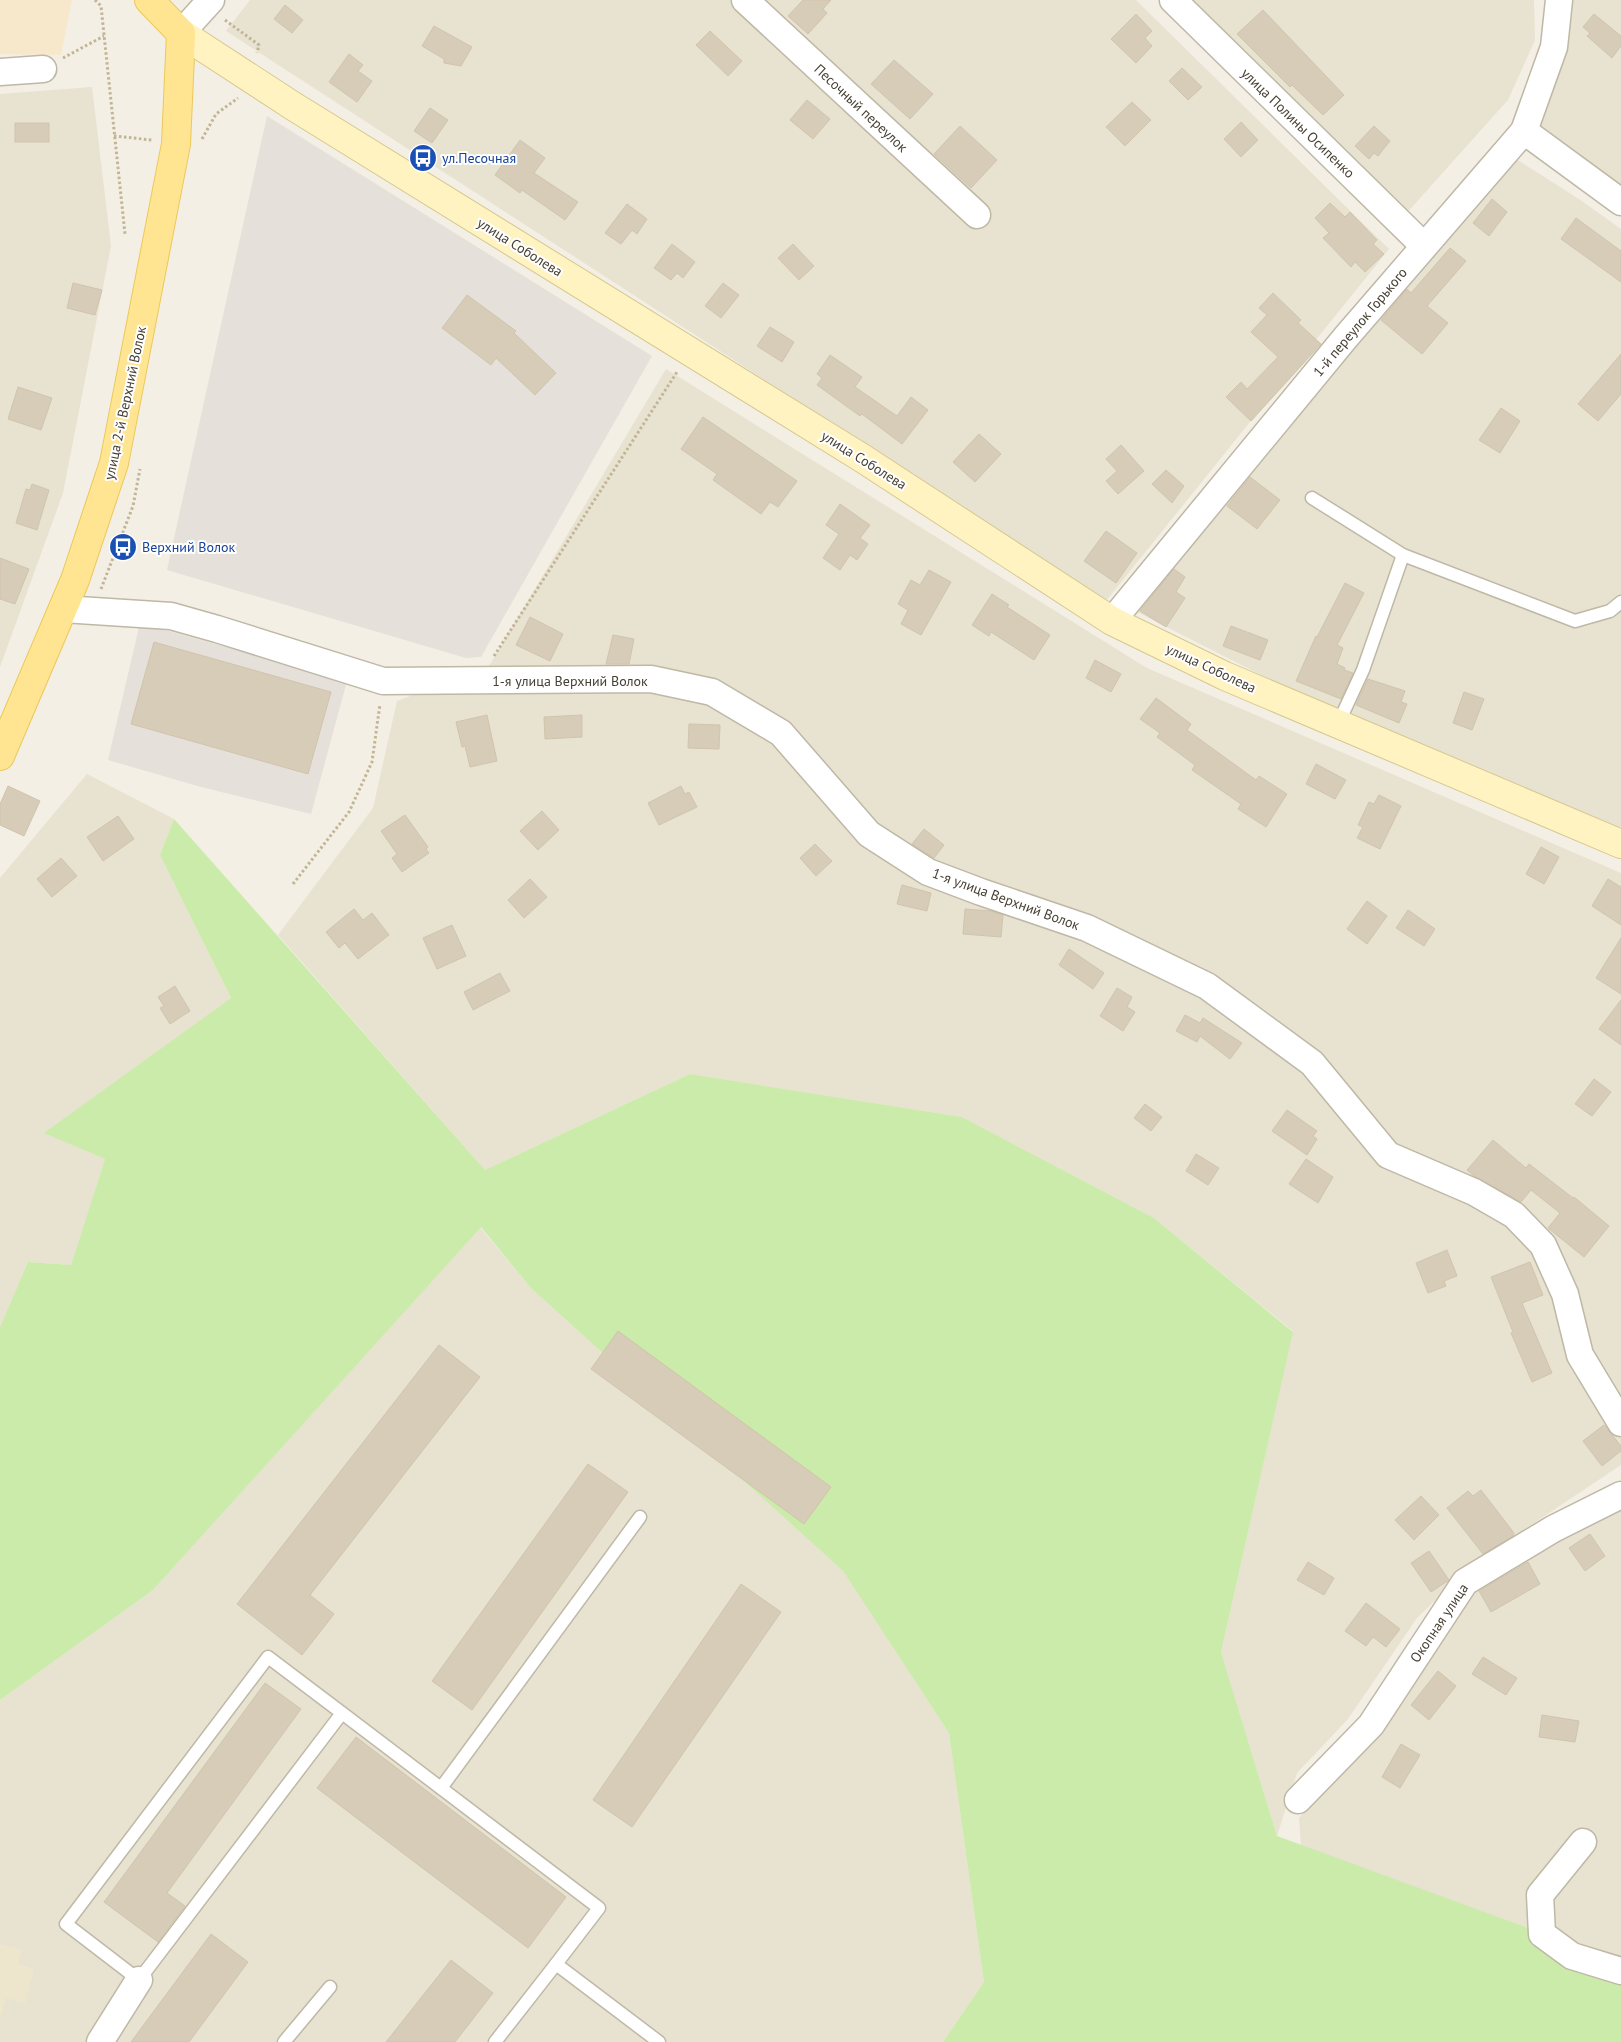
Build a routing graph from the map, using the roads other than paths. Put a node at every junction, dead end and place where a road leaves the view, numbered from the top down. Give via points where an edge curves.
1 (150, 0) edge
2 (211, 0) edge
3 (745, 0) edge
4 (1173, 0) edge
5 (1560, 0) edge
6 (181, 33) junction
7 (44, 69) road end
8 (0, 72) edge
9 (1524, 130) junction
10 (1621, 202) edge
11 (977, 215) dead end
12 (1424, 246) junction
13 (1312, 498) dead end
14 (1403, 555) junction
15 (1621, 602) edge
16 (63, 609) junction
17 (1112, 621) junction
18 (1338, 724) junction
19 (1, 747) edge
20 (1621, 844) edge
21 (1621, 1423) edge
22 (1621, 1495) edge
23 (640, 1517) dead end
24 (342, 1713) junction
25 (441, 1788) junction
26 (1298, 1800) dead end
27 (1583, 1842) dead end
28 (556, 1964) junction
29 (1621, 1970) edge
30 (139, 1980) junction
31 (330, 1987) dead end
32 (100, 2042) edge
33 (284, 2042) edge
34 (495, 2042) edge
35 (659, 2042) edge

1 - 6 main road, улица Соболева
2 - 6 street
3 - 11 street, Песочный переулок
4 - 12 street, улица Полины Осипенко
5 - 9 street, 1-й переулок Горького via 1554,47
6 - 16 main road, улица 2-й Верхний Волок via 176,144 114,463 76,580
6 - 17 street, улица Соболева via 292,106 862,458
7 - 8 street
9 - 10 street
9 - 12 street, 1-й переулок Горького
12 - 17 street, 1-й переулок Горького
13 - 14 lane
14 - 15 lane via 1575,621 1610,611
14 - 18 lane via 1363,670
16 - 19 main road, улица 2-й Верхний Волок
16 - 21 street, 1-я улица Верхний Волок via 171,616 383,681 651,679 712,692 781,733 868,834 928,872 1087,928 1207,986 1312,1063 1388,1155 1482,1197 1514,1216 1543,1245 1565,1294 1580,1355
17 - 18 street, улица Соболева via 1225,676
18 - 20 street, улица Соболева
22 - 26 street, Окопная улица via 1553,1529 1465,1582 1371,1725
23 - 25 lane
24 - 25 lane
24 - 30 lane
24 - 30 lane via 268,1657 256,1672 66,1924
25 - 28 lane via 599,1908
27 - 29 street via 1540,1895 1542,1934 1572,1956
28 - 34 lane
28 - 35 lane
30 - 32 street
31 - 33 lane

